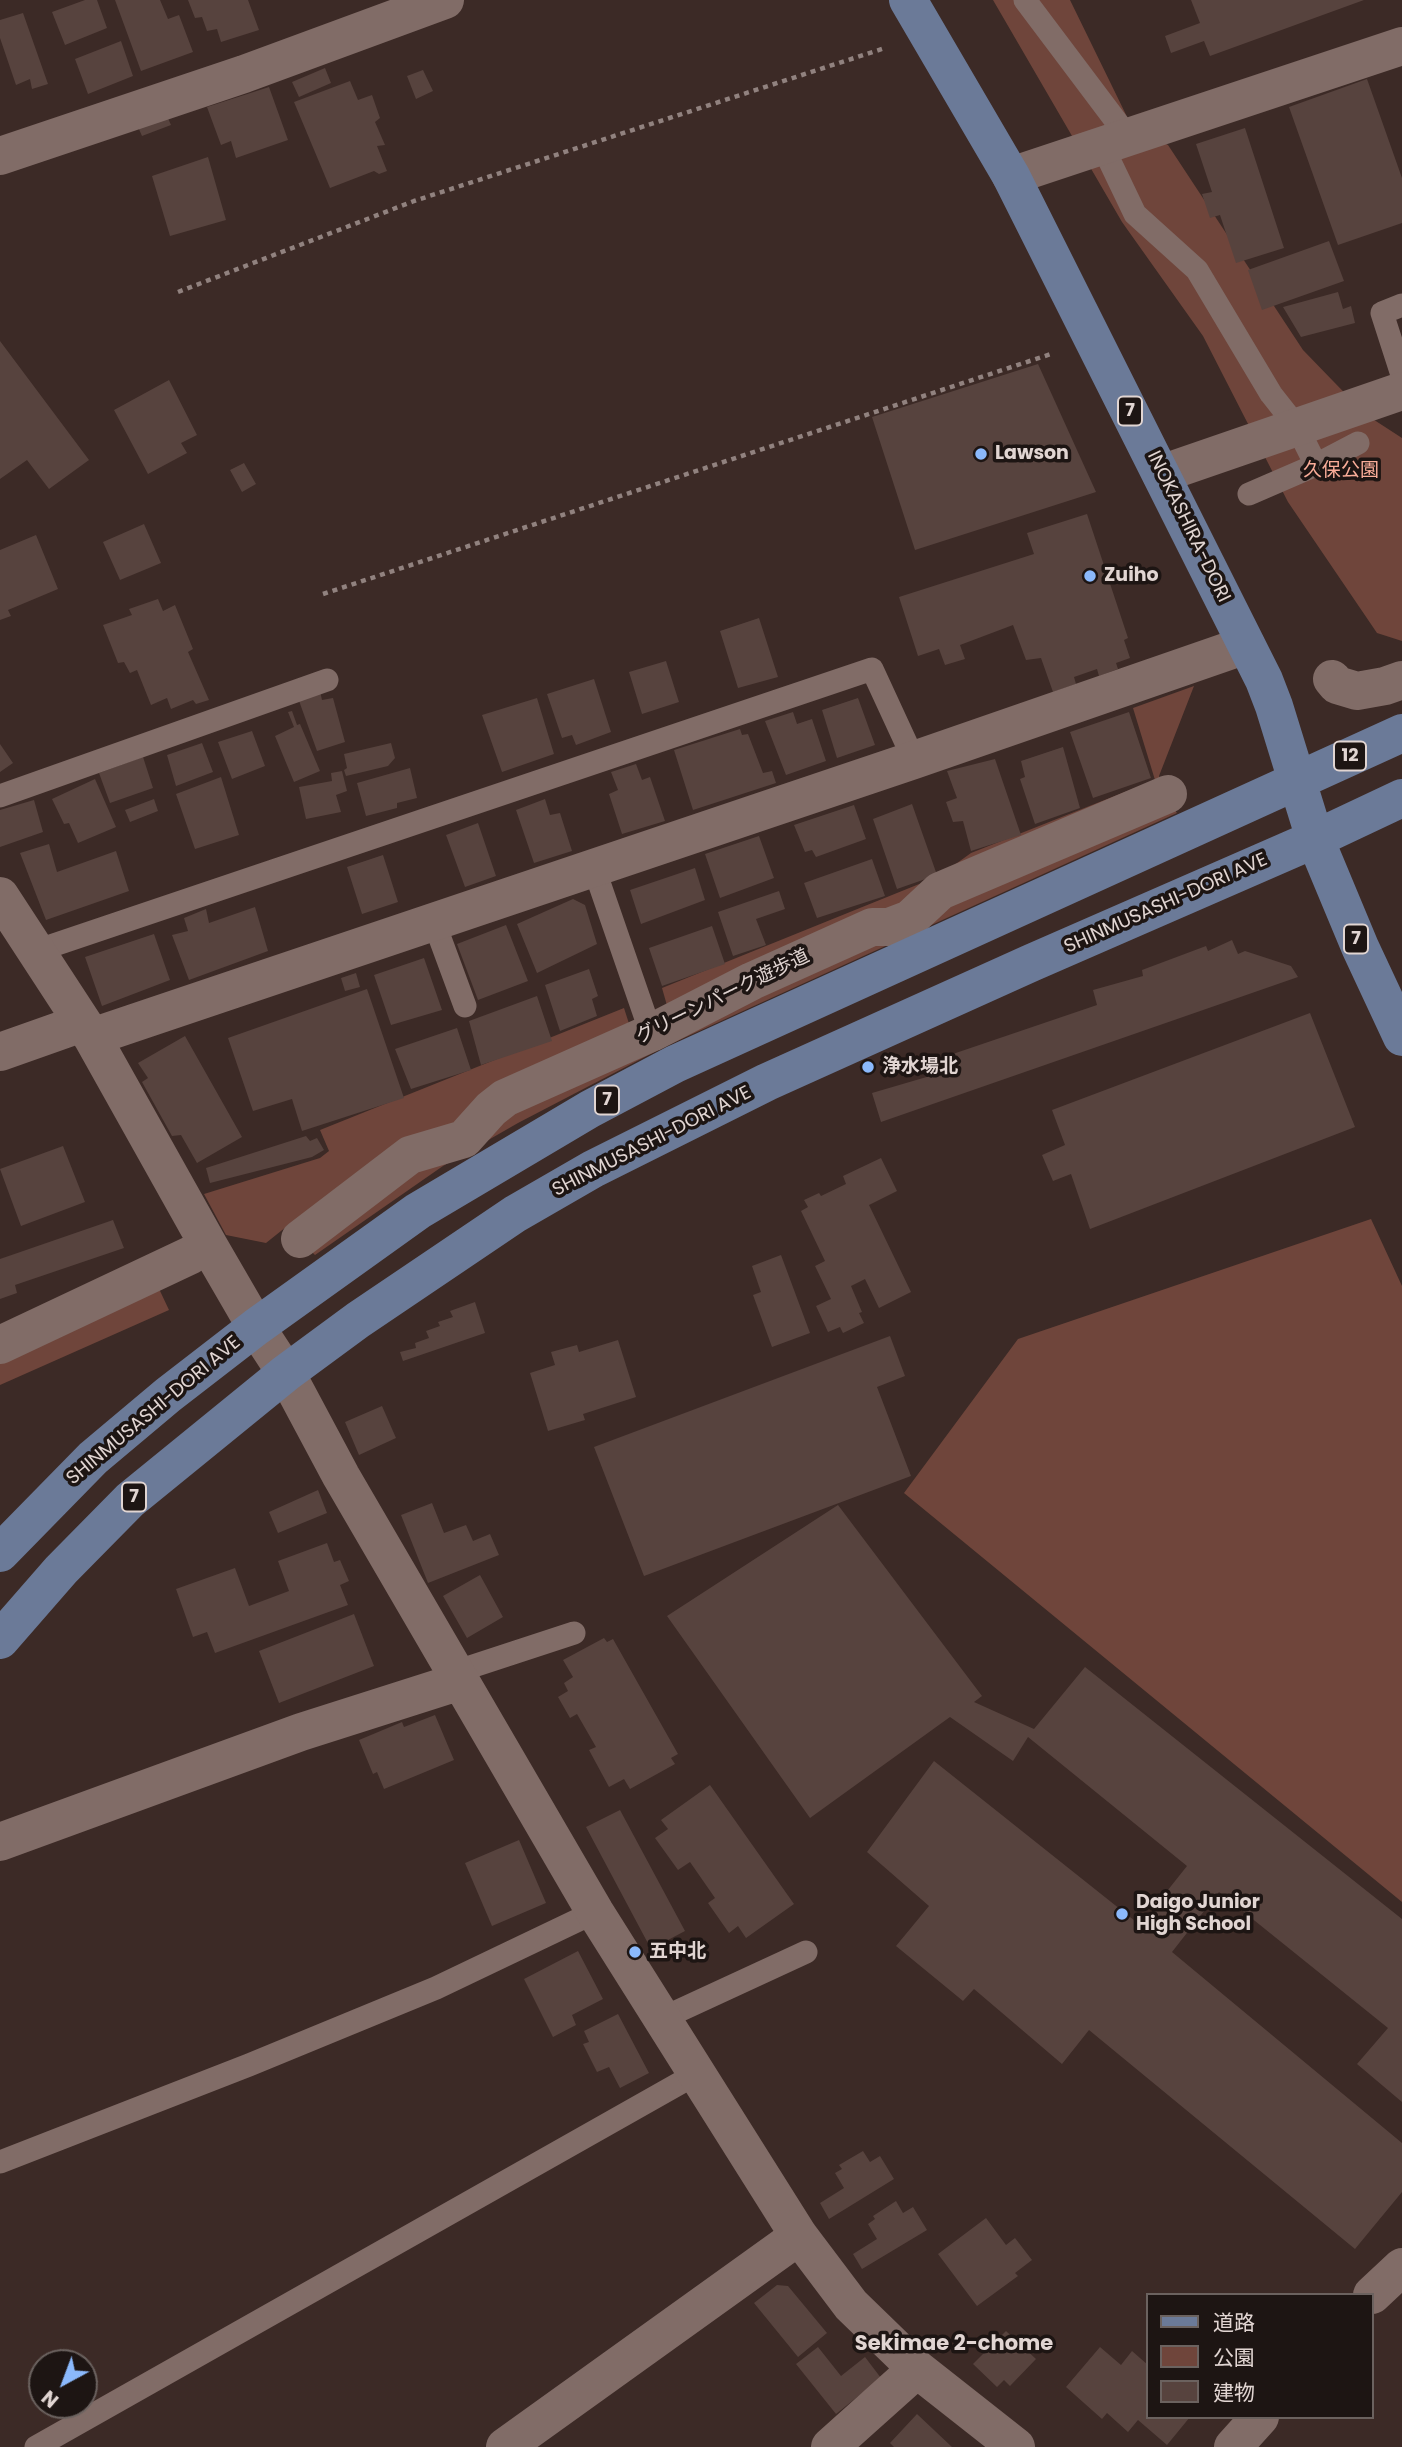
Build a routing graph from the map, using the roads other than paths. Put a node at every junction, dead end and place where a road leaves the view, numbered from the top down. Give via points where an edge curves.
1 (445, 0) edge
2 (908, 0) edge
3 (1025, 0) edge
4 (1402, 46) edge
5 (1115, 141) junction
6 (0, 156) edge
7 (1011, 176) junction
8 (1402, 305) edge
9 (1402, 375) edge
10 (1402, 391) edge
11 (1297, 428) junction
12 (1358, 443) dead end
13 (1316, 465) junction
14 (1161, 474) junction
15 (1249, 494) dead end
16 (1246, 645) junction
17 (1332, 679) dead end
18 (327, 680) dead end
19 (1402, 680) edge
20 (1402, 733) edge
21 (914, 760) junction
22 (1297, 780) junction
23 (1168, 794) dead end
24 (0, 796) edge
25 (1402, 798) edge
26 (1315, 839) junction
27 (594, 868) junction
28 (0, 896) edge
29 (434, 922) junction
30 (36, 951) junction
31 (465, 1006) dead end
32 (87, 1030) junction
33 (651, 1033) junction
34 (1402, 1037) edge
35 (0, 1052) edge
36 (300, 1239) dead end
37 (191, 1255) dead end
38 (256, 1327) junction
39 (0, 1345) edge
40 (286, 1373) junction
41 (0, 1553) edge
42 (573, 1633) dead end
43 (0, 1640) edge
44 (458, 1676) junction
45 (0, 1842) edge
46 (595, 1912) junction
47 (806, 1952) dead end
48 (661, 2019) junction
49 (696, 2074) junction
50 (0, 2162) edge
51 (799, 2236) junction
52 (1402, 2267) edge
53 (1374, 2293) edge
54 (917, 2369) junction
55 (1258, 2419) edge
56 (36, 2447) edge
57 (505, 2447) edge
58 (830, 2447) edge
59 (1016, 2447) edge
60 (1233, 2447) edge

1 - 6 street
2 - 7 main road, INOKASHIRA-DORI / 7
3 - 5 lane
4 - 5 street
5 - 7 street
5 - 11 lane via 1135,214 1197,270 1271,394
7 - 14 main road, INOKASHIRA-DORI / 7
8 - 9 lane via 1382,313
10 - 11 street
11 - 13 lane
11 - 14 street
12 - 13 lane
13 - 15 lane
14 - 16 main road, INOKASHIRA-DORI / 7
16 - 21 street
16 - 22 main road, INOKASHIRA-DORI / 7 via 1274,706
17 - 19 street via 1357,691
18 - 24 lane
20 - 22 main road, SHINMUSASHI-DORI AVE / 12
21 - 27 street
21 - 30 lane via 872,669
22 - 26 main road, INOKASHIRA-DORI / 7
22 - 38 main road, SHINMUSASHI-DORI AVE / 7 via 675,1064 418,1211
23 - 33 street, グリーンパーク遊歩道 via 940,891 910,919 889,927 872,926
25 - 26 main road, SHINMUSASHI-DORI AVE
26 - 34 main road, INOKASHIRA-DORI / 7
26 - 40 main road, SHINMUSASHI-DORI AVE / 7 via 767,1082 593,1169 476,1239
27 - 29 street
27 - 33 lane
28 - 30 street
29 - 31 lane
29 - 32 street
30 - 32 street
32 - 35 street
32 - 38 street
33 - 36 street, グリーンパーク遊歩道 via 505,1098 464,1139 410,1156
37 - 39 street
38 - 40 street
38 - 41 main road, SHINMUSASHI-DORI AVE / 7 via 93,1458
40 - 43 main road, SHINMUSASHI-DORI AVE / 7 via 130,1500
40 - 44 street
42 - 44 lane
44 - 45 street
44 - 46 street
46 - 48 street
46 - 50 lane via 436,1988
47 - 48 lane
48 - 49 street
49 - 51 street
49 - 56 lane
51 - 54 street via 851,2305
51 - 57 street
52 - 53 street
54 - 58 street
54 - 59 street
55 - 60 street

